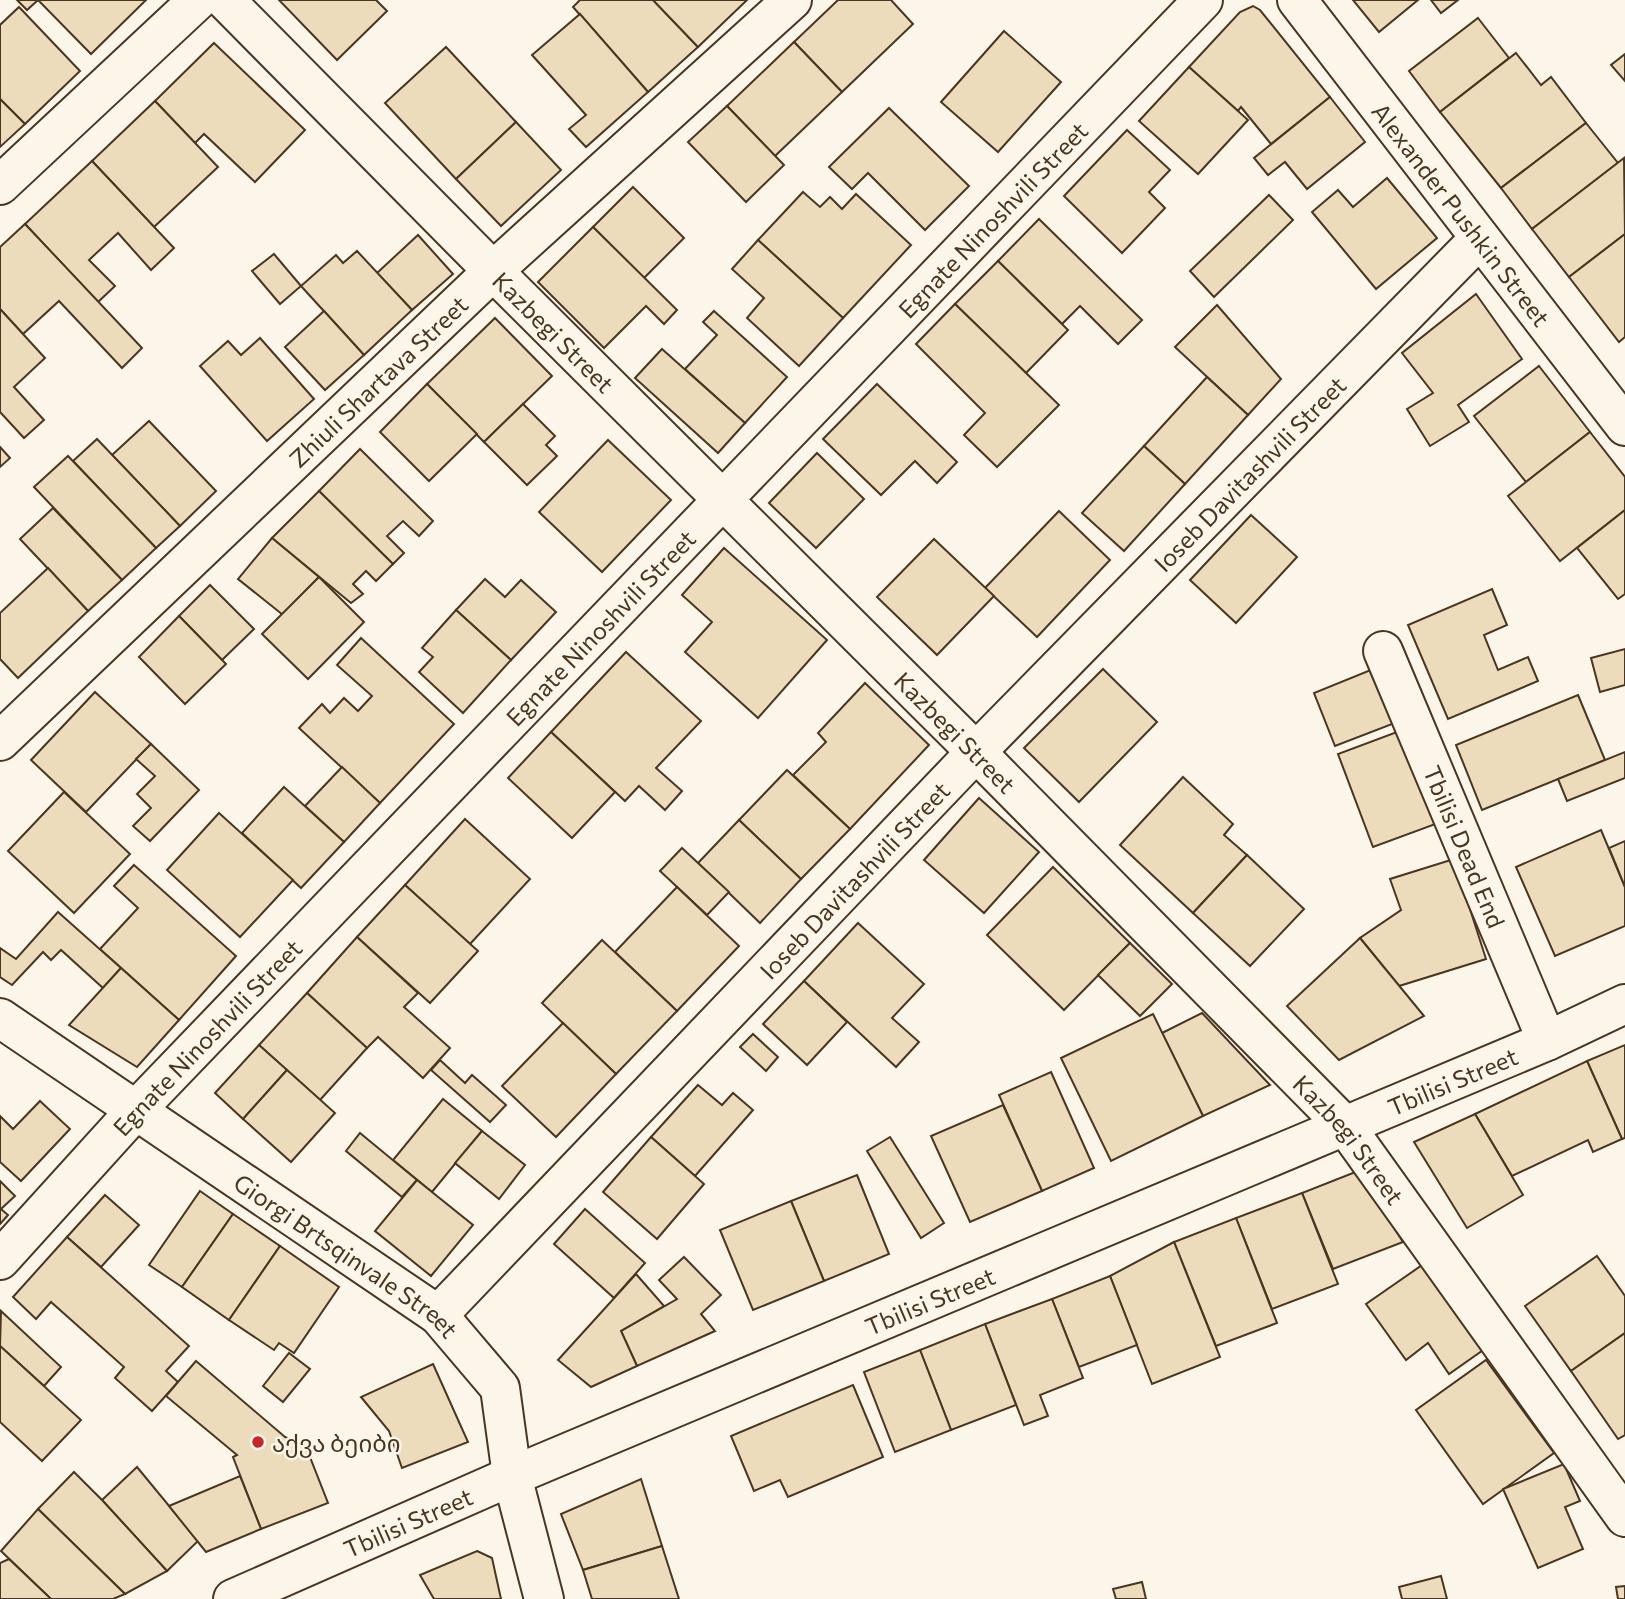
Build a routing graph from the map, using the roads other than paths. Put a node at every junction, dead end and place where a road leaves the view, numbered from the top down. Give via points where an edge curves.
1 (198, 0) edge
2 (225, 0) edge
3 (792, 0) edge
4 (1203, 0) edge
5 (1297, 0) edge
6 (0, 185) edge
7 (1480, 238) junction
8 (493, 271) junction
9 (1625, 426) edge
10 (723, 500) junction
11 (1383, 651) dead end
12 (0, 741) edge
13 (976, 752) junction
14 (1625, 1004) edge
15 (0, 1018) edge
16 (1547, 1041) junction
17 (136, 1111) junction
18 (1346, 1127) junction
19 (0, 1260) edge
20 (438, 1315) junction
21 (512, 1476) junction
22 (1625, 1517) edge
23 (233, 1599) edge
24 (544, 1599) edge

1 - 6 street
2 - 8 street, Kazbegi Street
3 - 8 street, Zhiuli Shartava Street
4 - 10 street, Egnate Ninoshvili Street
5 - 7 street, Alexander Pushkin Street
7 - 9 street, Alexander Pushkin Street
7 - 13 street, Ioseb Davitashvili Street
8 - 10 street, Kazbegi Street
8 - 12 street, Zhiuli Shartava Street
10 - 13 street, Kazbegi Street
10 - 17 street, Egnate Ninoshvili Street
11 - 16 street, Tbilisi Dead End
13 - 18 street, Kazbegi Street
13 - 20 street, Ioseb Davitashvili Street
14 - 16 street, Tbilisi Street
15 - 17 street, Giorgi Brtsqinvale Street
16 - 18 street, Tbilisi Street
17 - 19 street, Egnate Ninoshvili Street
17 - 20 street, Giorgi Brtsqinvale Street
18 - 21 street, Tbilisi Street
18 - 22 street, Kazbegi Street
20 - 21 street, Giorgi Brtsqinvale Street via 499,1388
21 - 23 street, Tbilisi Street
21 - 24 street, Giorgi Brtsqinvale Street

